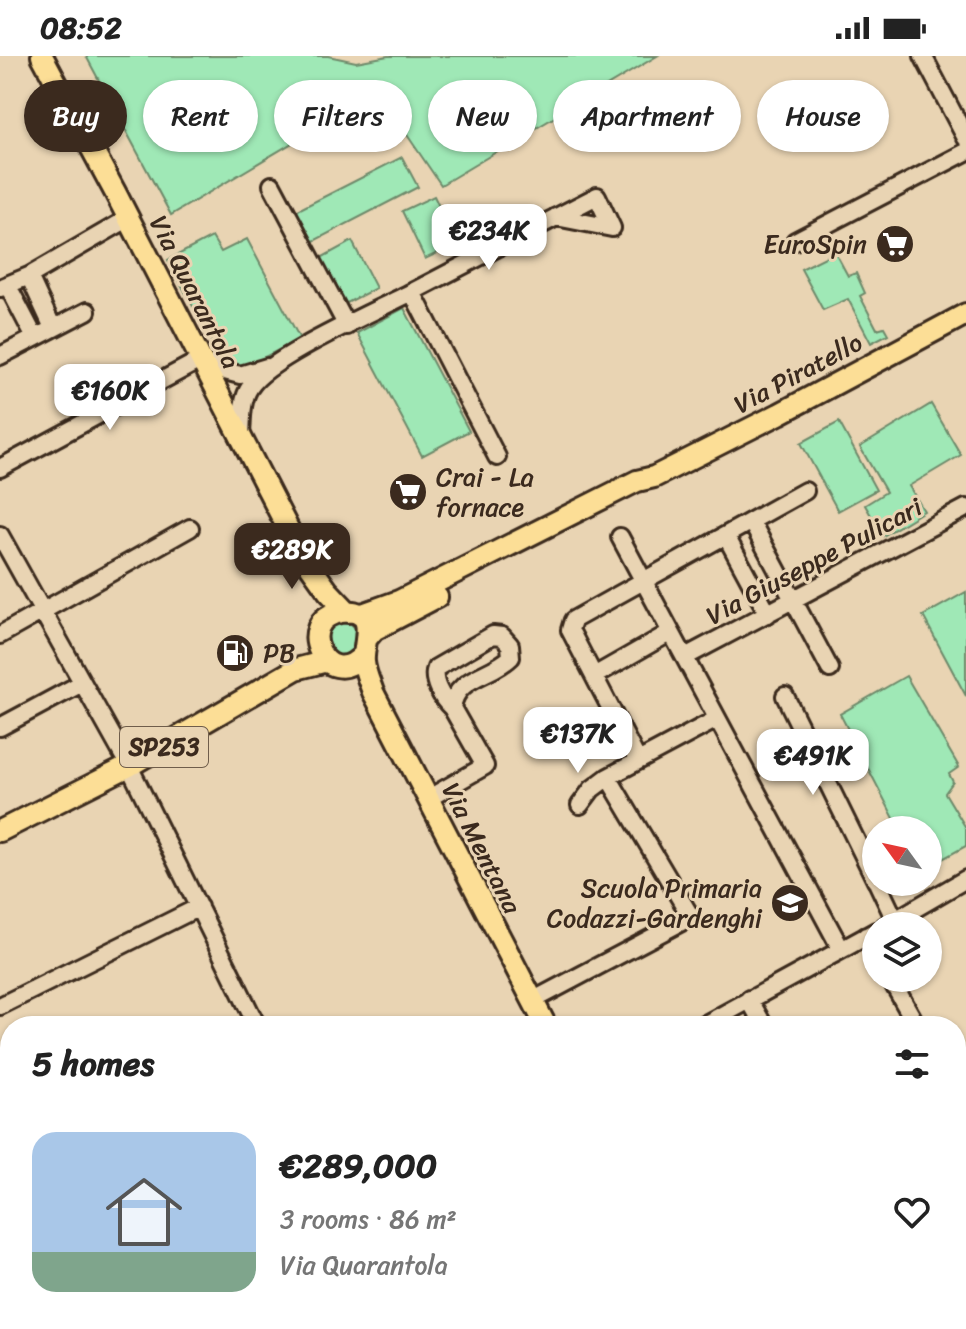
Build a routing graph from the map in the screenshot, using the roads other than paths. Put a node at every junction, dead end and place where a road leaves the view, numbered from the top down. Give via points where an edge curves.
1 (42, 56) edge
2 (923, 56) edge
3 (966, 138) edge
4 (966, 152) edge
5 (272, 185) dead end
6 (556, 217) dead end
7 (129, 218) junction
8 (795, 241) dead end
9 (29, 276) junction
10 (4, 287) edge
11 (412, 292) junction
12 (87, 311) dead end
13 (966, 314) edge
14 (347, 326) junction
15 (53, 328) junction
16 (35, 338) junction
17 (0, 356) edge
18 (200, 360) junction
19 (244, 381) junction
20 (219, 396) junction
21 (241, 437) junction
22 (497, 457) dead end
23 (0, 468) edge
24 (654, 477) junction
25 (805, 491) dead end
26 (966, 508) edge
27 (751, 521) junction
28 (190, 528) dead end
29 (0, 535) edge
30 (726, 536) junction
31 (620, 537) dead end
32 (300, 550) junction
33 (645, 583) junction
34 (795, 599) junction
35 (42, 611) junction
36 (354, 613) junction
37 (768, 614) junction
38 (319, 632) junction
39 (671, 632) junction
40 (0, 635) edge
41 (366, 646) junction
42 (685, 657) junction
43 (334, 664) junction
44 (830, 669) dead end
45 (594, 676) junction
46 (82, 683) junction
47 (373, 692) junction
48 (785, 696) dead end
49 (452, 708) junction
50 (717, 719) junction
51 (0, 727) edge
52 (638, 761) junction
53 (126, 762) junction
54 (608, 777) junction
55 (436, 794) dead end
56 (580, 805) dead end
57 (0, 822) edge
58 (0, 831) edge
59 (862, 853) edge
60 (966, 879) edge
61 (199, 907) junction
62 (909, 912) edge
63 (862, 938) edge
64 (841, 949) junction
65 (898, 992) edge
66 (749, 999) junction
67 (532, 1001) junction
68 (0, 1006) edge
69 (252, 1016) edge
70 (540, 1016) edge
71 (719, 1016) edge
72 (758, 1016) edge
73 (911, 1016) edge

1 - 7 main road, Via Quarantola
2 - 3 street
4 - 8 street
5 - 14 street
6 - 11 street
7 - 9 street
7 - 18 main road, Via Quarantola
9 - 10 street
9 - 15 street
10 - 16 street
11 - 14 street
11 - 22 street
12 - 15 street
13 - 24 main road, Via Piratello
14 - 19 street
15 - 16 street
16 - 17 street
18 - 19 street
18 - 20 main road, Via Quarantola
18 - 23 street
19 - 20 street
19 - 21 street
20 - 21 main road, Via Quarantola
21 - 32 main road, Via Quarantola
24 - 36 main road, Via Piratello / SP253 via 399,601
24 - 41 main road, Via Piratello / SP253 via 374,630
25 - 27 street
26 - 34 street, Via Giuseppe Pulicari
27 - 30 street
27 - 34 street
28 - 35 street
29 - 35 street
30 - 33 street
30 - 37 street
31 - 33 street
32 - 36 main road, Via Quarantola via 328,591
32 - 38 main road, Via Quarantola via 318,599
33 - 39 street
33 - 45 street via 573,620 570,626
34 - 37 street, Via Giuseppe Pulicari
34 - 44 street
35 - 40 street
35 - 46 street
36 - 38 main road, Via Piratello / SP253 via 337,612
36 - 41 main road via 368,628
37 - 42 street, Via Giuseppe Pulicari
38 - 43 main road via 319,652
38 - 53 main road, Via Piratello / SP253 via 274,670
39 - 42 street
39 - 45 street
41 - 43 main road, Via Piratello / SP253 via 351,665
41 - 47 main road, Via Mentana via 364,667
42 - 50 street
43 - 47 main road, Via Mentana
43 - 53 main road, Via Piratello / SP253 via 296,669
45 - 52 street
46 - 51 street
46 - 53 street
47 - 67 main road, Via Mentana
48 - 59 street
49 - 49 street via 458,688 511,657 502,636 493,635 436,668 435,679
49 - 55 street via 485,766
50 - 52 street
50 - 64 street
52 - 54 street
53 - 57 main road, Via Piratello / SP253
53 - 58 main road, Via Piratello / SP253
53 - 61 street
54 - 56 street
54 - 67 street via 691,917
60 - 62 street
61 - 68 street
61 - 69 street
63 - 64 street
64 - 66 street
65 - 73 street
66 - 71 street
66 - 72 street
67 - 70 main road, Via Mentana

